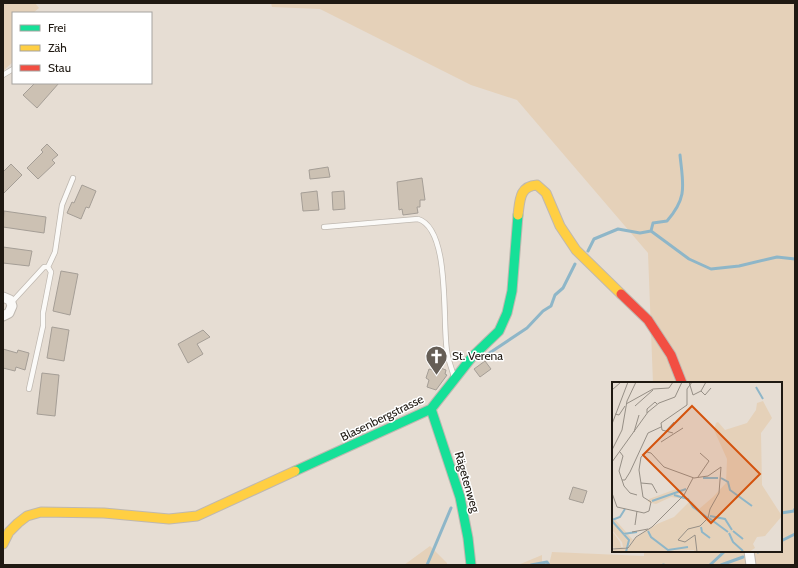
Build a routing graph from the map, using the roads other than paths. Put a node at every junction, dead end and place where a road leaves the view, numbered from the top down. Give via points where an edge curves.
1 (12, 70) edge
2 (3, 76) edge
3 (73, 178) dead end
4 (324, 227) dead end
5 (48, 267) junction
6 (3, 296) edge
7 (11, 303) junction
8 (3, 316) edge
9 (454, 377) junction
10 (682, 382) edge
11 (29, 389) dead end
12 (431, 409) junction
13 (3, 544) edge
14 (749, 552) edge
15 (471, 565) edge
16 (751, 565) edge

1 - 2 lane
3 - 5 lane via 62,205 55,252
4 - 9 lane via 418,219 425,221 431,230 442,263 447,351
5 - 7 lane via 44,267
5 - 11 lane via 51,272 43,326
6 - 7 street
7 - 8 street via 10,311
9 - 10 street, Blasenbergstrasse via 499,331 507,313 512,291 520,196 530,185 537,185 546,192 560,226 576,250 648,320 666,346
9 - 12 street, Blasenbergstrasse
12 - 13 street, Blasenbergstrasse via 197,516 169,519 104,513 41,512 27,516 18,523 9,532
12 - 15 street, Rägetenweg via 461,500
14 - 16 street

